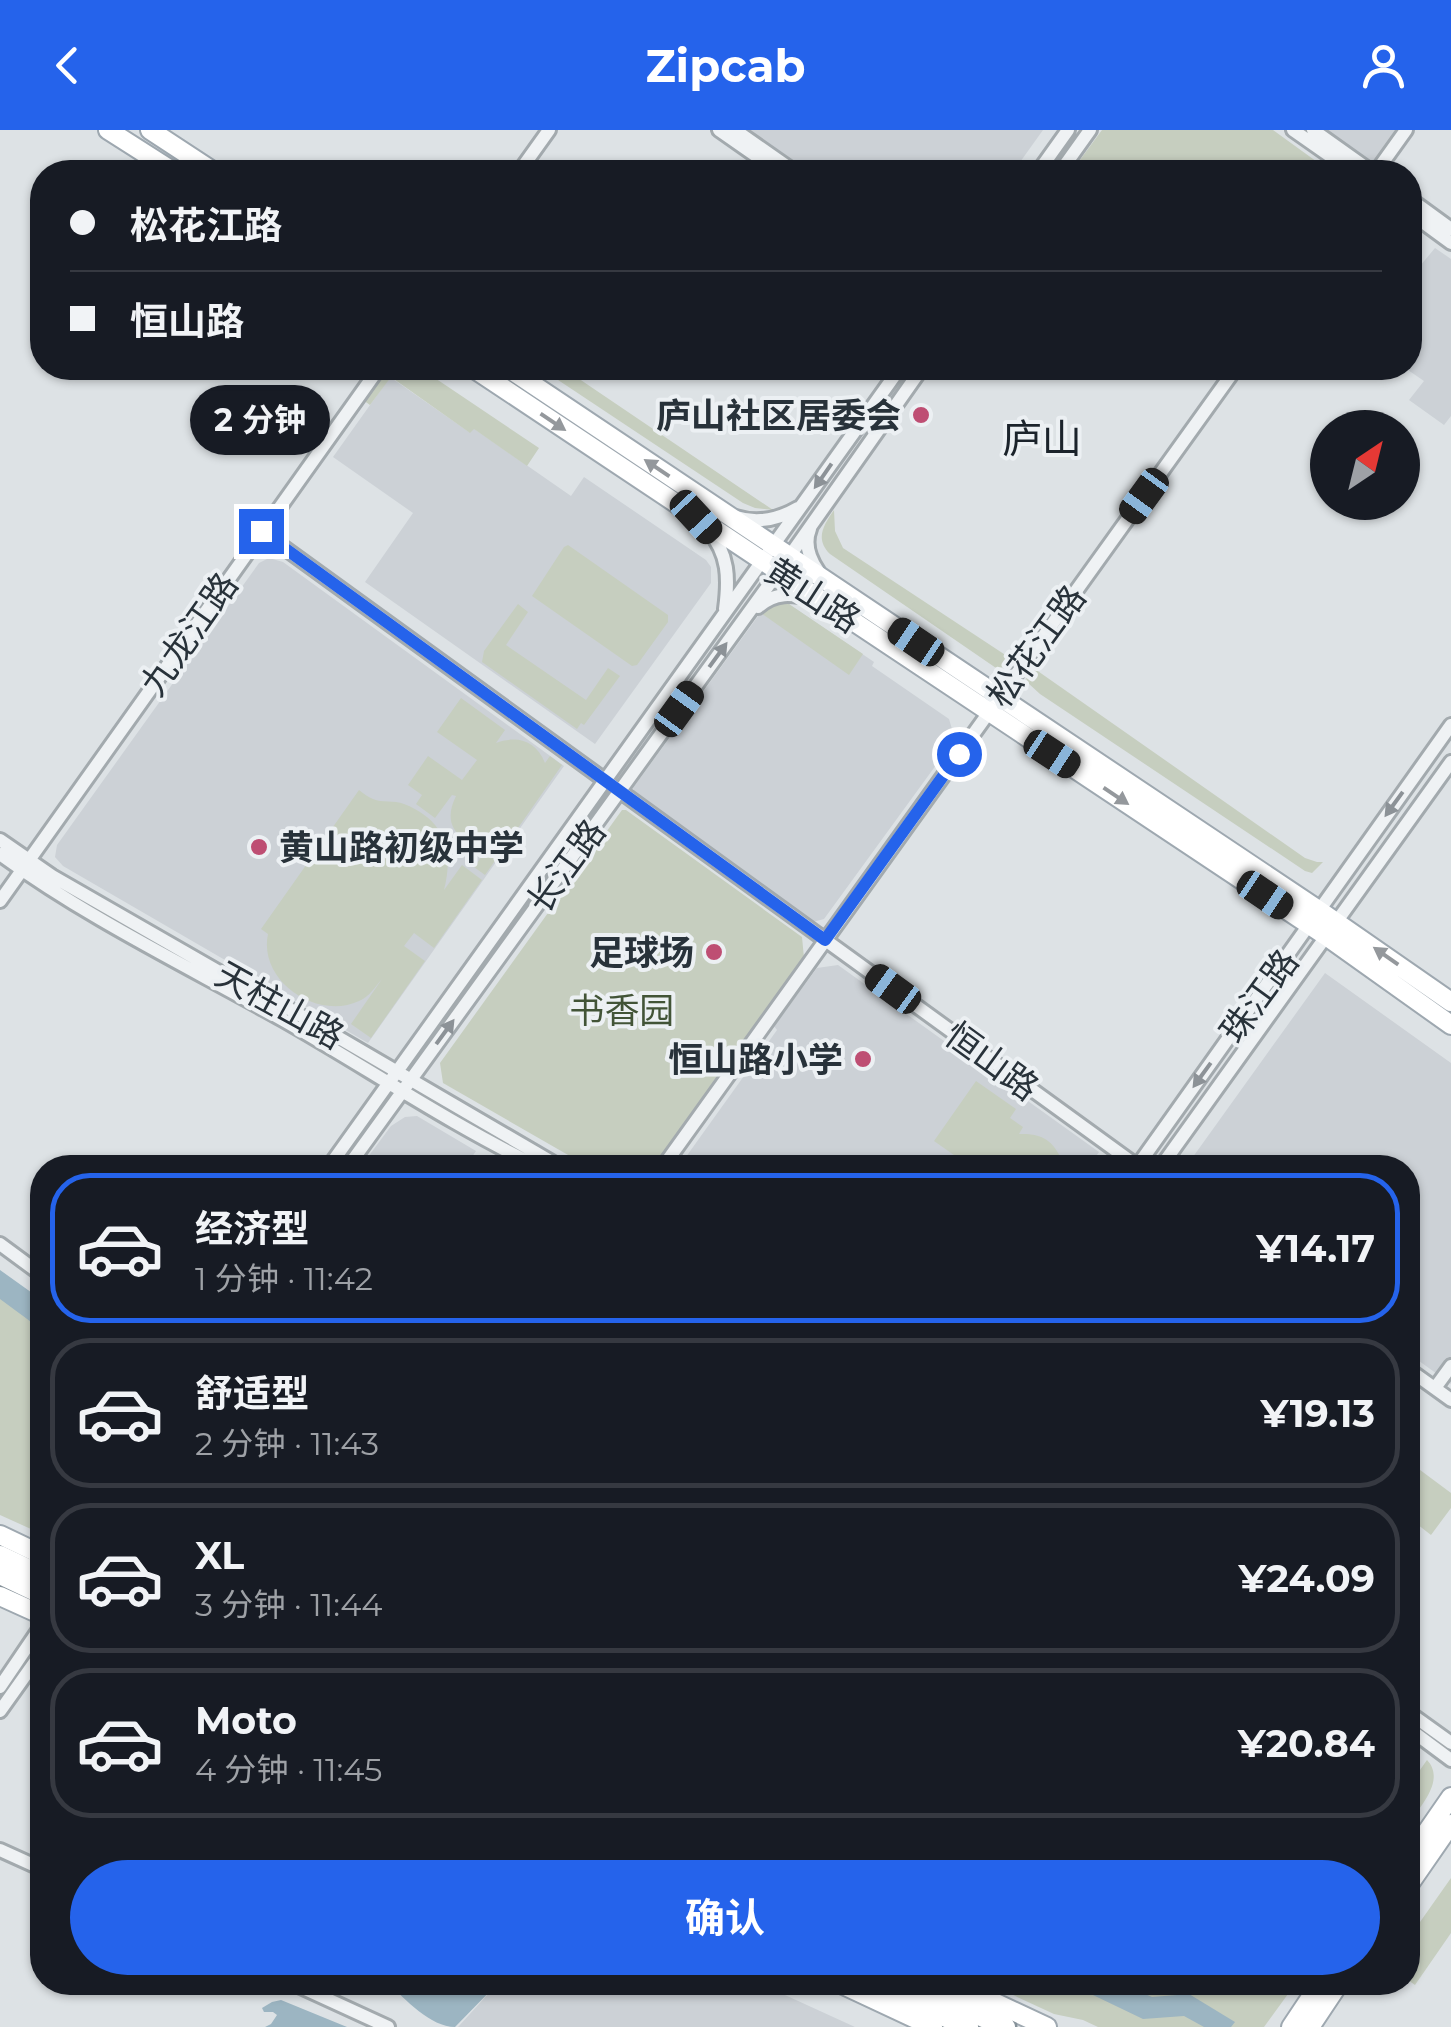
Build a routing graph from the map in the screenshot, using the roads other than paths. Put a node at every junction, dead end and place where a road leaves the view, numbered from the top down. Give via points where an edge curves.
1 (108, 130) edge
2 (150, 130) edge
3 (539, 130) edge
4 (550, 130) edge
5 (718, 130) edge
6 (734, 130) edge
7 (1068, 130) edge
8 (1090, 130) edge
9 (1294, 130) edge
10 (1313, 130) edge
11 (1410, 130) edge
12 (155, 160) edge
13 (196, 160) edge
14 (518, 160) edge
15 (528, 160) edge
16 (761, 160) edge
17 (778, 160) edge
18 (1047, 160) edge
19 (1069, 160) edge
20 (1336, 160) edge
21 (1359, 160) edge
22 (1386, 160) edge
23 (1422, 208) edge
24 (1422, 222) edge
25 (1451, 229) edge
26 (1451, 243) edge
27 (362, 380) edge
28 (371, 380) edge
29 (490, 380) edge
30 (526, 380) edge
31 (891, 380) edge
32 (914, 380) edge
33 (1230, 380) edge
34 (800, 507) junction
35 (723, 512) junction
36 (696, 517) junction
37 (813, 523) junction
38 (260, 533) junction
39 (775, 559) junction
40 (827, 593) junction
41 (724, 614) junction
42 (745, 618) junction
43 (997, 706) junction
44 (1451, 725) edge
45 (1429, 756) junction
46 (1449, 765) edge
47 (603, 783) junction
48 (618, 793) junction
49 (0, 840) edge
50 (0, 854) edge
51 (22, 863) junction
52 (0, 887) edge
53 (0, 901) edge
54 (1323, 923) junction
55 (826, 944) junction
56 (1451, 1002) edge
57 (1451, 1024) edge
58 (393, 1077) junction
59 (411, 1079) junction
60 (402, 1091) junction
61 (337, 1155) edge
62 (356, 1155) edge
63 (514, 1155) edge
64 (540, 1155) edge
65 (672, 1155) edge
66 (679, 1155) edge
67 (1119, 1155) edge
68 (1145, 1155) edge
69 (1169, 1155) edge
70 (0, 1244) edge
71 (30, 1266) edge
72 (1451, 1366) edge
73 (1420, 1374) edge
74 (1436, 1386) junction
75 (1451, 1396) edge
76 (0, 1535) edge
77 (30, 1549) edge
78 (0, 1556) edge
79 (30, 1570) edge
80 (0, 1574) edge
81 (30, 1588) edge
82 (0, 1596) edge
83 (30, 1610) edge
84 (30, 1643) edge
85 (30, 1669) edge
86 (0, 1687) edge
87 (0, 1711) edge
88 (1420, 1721) edge
89 (1420, 1737) edge
90 (1451, 1744) edge
91 (1451, 1760) edge
92 (1451, 1797) edge
93 (1451, 1824) edge
94 (1420, 1842) edge
95 (0, 1850) edge
96 (30, 1864) edge
97 (1420, 1869) edge
98 (318, 1995) edge
99 (865, 1995) edge
100 (900, 1995) edge
101 (938, 1995) edge
102 (979, 1995) edge
103 (1312, 1995) edge
104 (1331, 1995) edge
105 (388, 2027) edge
106 (933, 2027) edge
107 (968, 2027) edge
108 (1006, 2027) edge
109 (1047, 2027) edge
110 (1291, 2027) edge
111 (1310, 2027) edge

1 - 12 main road
2 - 13 main road
3 - 14 street
4 - 15 street
5 - 16 street
6 - 17 street
7 - 18 street
8 - 19 street
9 - 20 street
10 - 21 street
11 - 22 street
23 - 25 street
24 - 26 street
27 - 51 street, 九龙江路
28 - 38 street, 九龙江路
29 -> 36 main road, 黄山路
35 -> 30 main road, 黄山路
31 -> 34 street, 长江路
32 - 37 street, 长江路
33 - 43 street, 松花江路
34 - 35 street via 758,522
34 - 39 street, 长江路
35 - 39 main road, 黄山路
36 - 39 main road, 黄山路
36 - 41 street via 725,557
37 - 39 street, 长江路
37 - 40 street via 808,552
38 - 47 street, 恒山路
38 - 51 street, 九龙江路
39 - 40 main road, 黄山路
39 - 41 street, 长江路
39 - 42 street, 长江路
40 - 42 street via 774,596
40 - 43 main road, 黄山路
41 - 47 street, 长江路
48 -> 42 street, 长江路
43 - 54 main road, 黄山路
43 - 55 street, 松花江路
44 - 45 street, 珠江路
45 - 46 street
45 -> 54 street, 珠江路
46 - 54 street, 珠江路
47 - 48 street, 恒山路
47 - 58 street, 长江路
48 - 55 street, 恒山路
59 -> 48 street, 长江路
49 - 51 street, 天柱山路
50 - 51 street, 天柱山路
51 - 52 street, 九龙江路
51 - 53 street, 九龙江路
51 - 58 street, 天柱山路 via 280,1004
56 -> 54 main road, 黄山路
54 - 57 main road, 黄山路
54 -> 68 street, 珠江路
54 - 69 street, 珠江路
55 - 65 street, 松花江路
55 - 66 street, 松花江路
55 - 67 street, 恒山路
58 - 59 street, 天柱山路
58 - 60 street, 天柱山路
58 - 61 street, 长江路
59 - 60 street, 长江路
59 - 64 street, 天柱山路
60 - 62 street, 长江路
60 - 63 street, 天柱山路
70 - 71 street
72 - 74 street
73 - 74 street
74 - 75 street
76 - 77 main road
78 - 79 highway
80 - 81 highway
82 - 83 main road
84 - 86 street
85 - 87 street
88 - 90 street
89 - 91 street
92 - 94 main road
93 - 97 main road
95 - 96 street
98 - 105 street
99 - 106 main road
100 - 107 highway
101 - 108 highway
102 - 109 main road
103 - 110 main road
104 - 111 main road

